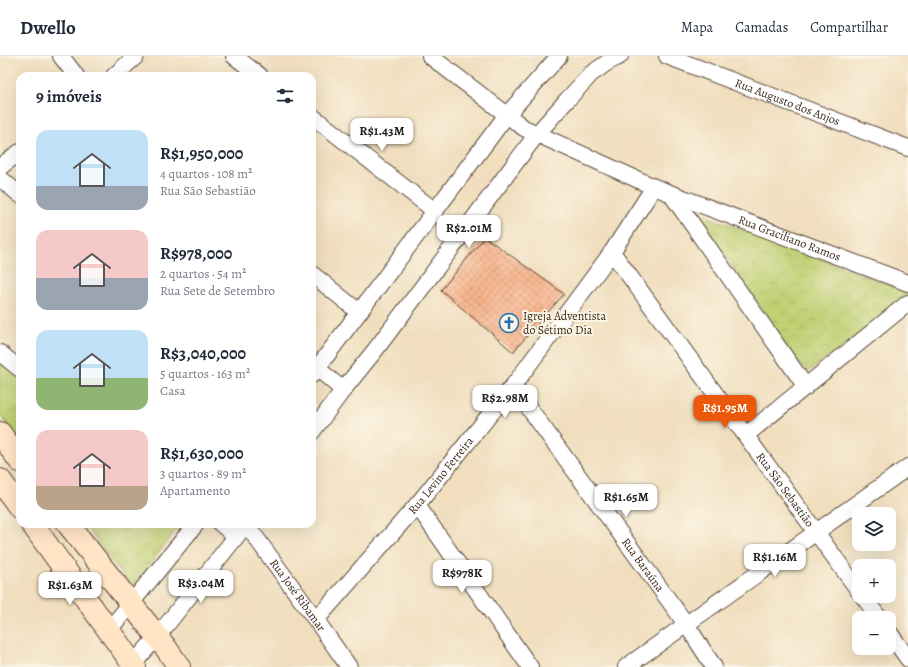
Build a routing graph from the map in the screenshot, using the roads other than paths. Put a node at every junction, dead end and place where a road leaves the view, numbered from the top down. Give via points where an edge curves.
1 (61, 56) edge
2 (136, 56) edge
3 (234, 56) edge
4 (430, 56) edge
5 (559, 56) edge
6 (620, 56) edge
7 (667, 56) edge
8 (73, 72) edge
9 (118, 72) edge
10 (255, 72) edge
11 (506, 116) junction
12 (316, 119) edge
13 (530, 131) junction
14 (908, 148) edge
15 (16, 155) edge
16 (0, 167) edge
17 (0, 178) edge
18 (654, 187) junction
19 (16, 192) edge
20 (671, 194) junction
21 (435, 210) junction
22 (612, 252) junction
23 (316, 277) edge
24 (908, 282) edge
25 (908, 303) edge
26 (359, 312) junction
27 (0, 354) edge
28 (16, 366) edge
29 (316, 371) edge
30 (316, 373) edge
31 (513, 386) junction
32 (806, 387) junction
33 (343, 390) junction
34 (316, 427) edge
35 (0, 433) edge
36 (746, 435) junction
37 (16, 455) edge
38 (908, 467) edge
39 (0, 480) edge
40 (16, 502) edge
41 (417, 505) junction
42 (35, 528) edge
43 (71, 528) edge
44 (193, 528) edge
45 (243, 528) edge
46 (817, 532) junction
47 (852, 581) edge
48 (130, 604) junction
49 (316, 620) junction
50 (686, 624) junction
51 (109, 630) junction
52 (157, 637) junction
53 (896, 642) edge
54 (908, 659) edge
55 (134, 665) edge
56 (179, 667) edge
57 (349, 667) edge
58 (530, 667) edge
59 (626, 667) edge
60 (714, 667) edge

1 - 8 street
2 - 9 street
3 - 10 street
4 - 11 street, Rua Graciliano Ramos
5 - 11 street
6 - 13 street via 591,74
7 - 14 street, Rua Augusto dos Anjos
11 - 13 street, Rua Graciliano Ramos
11 - 21 street
12 - 21 street
13 - 18 street, Rua Graciliano Ramos
13 - 33 street via 385,336
15 - 16 street
17 - 19 street
18 - 20 street, Rua Graciliano Ramos
18 - 22 street, Rua Levino Ferreira
20 - 24 street, Rua Graciliano Ramos
20 - 32 street
21 - 26 street
22 - 31 street, Rua Levino Ferreira
22 - 36 street, Rua São Sebastião
23 - 26 street
25 - 32 street
26 - 29 street
27 - 28 street
30 - 33 street
31 - 41 street, Rua Levino Ferreira
31 - 50 street, Rua Baraúna
32 - 36 street
33 - 34 street
35 - 37 main road
36 - 46 street, Rua São Sebastião
38 - 46 street
39 - 40 main road
41 - 49 street, Rua Levino Ferreira
41 - 58 street
42 - 51 main road
43 - 48 main road
44 - 48 street
45 - 49 street, Rua José Ribamar
45 - 52 street
46 - 47 street, Rua São Sebastião
46 - 50 street
48 - 51 street
48 - 52 main road
49 - 57 street, Rua José Ribamar
50 - 59 street
50 - 60 street, Rua Baraúna
51 - 55 main road
52 - 55 street
52 - 56 main road
53 - 54 street

